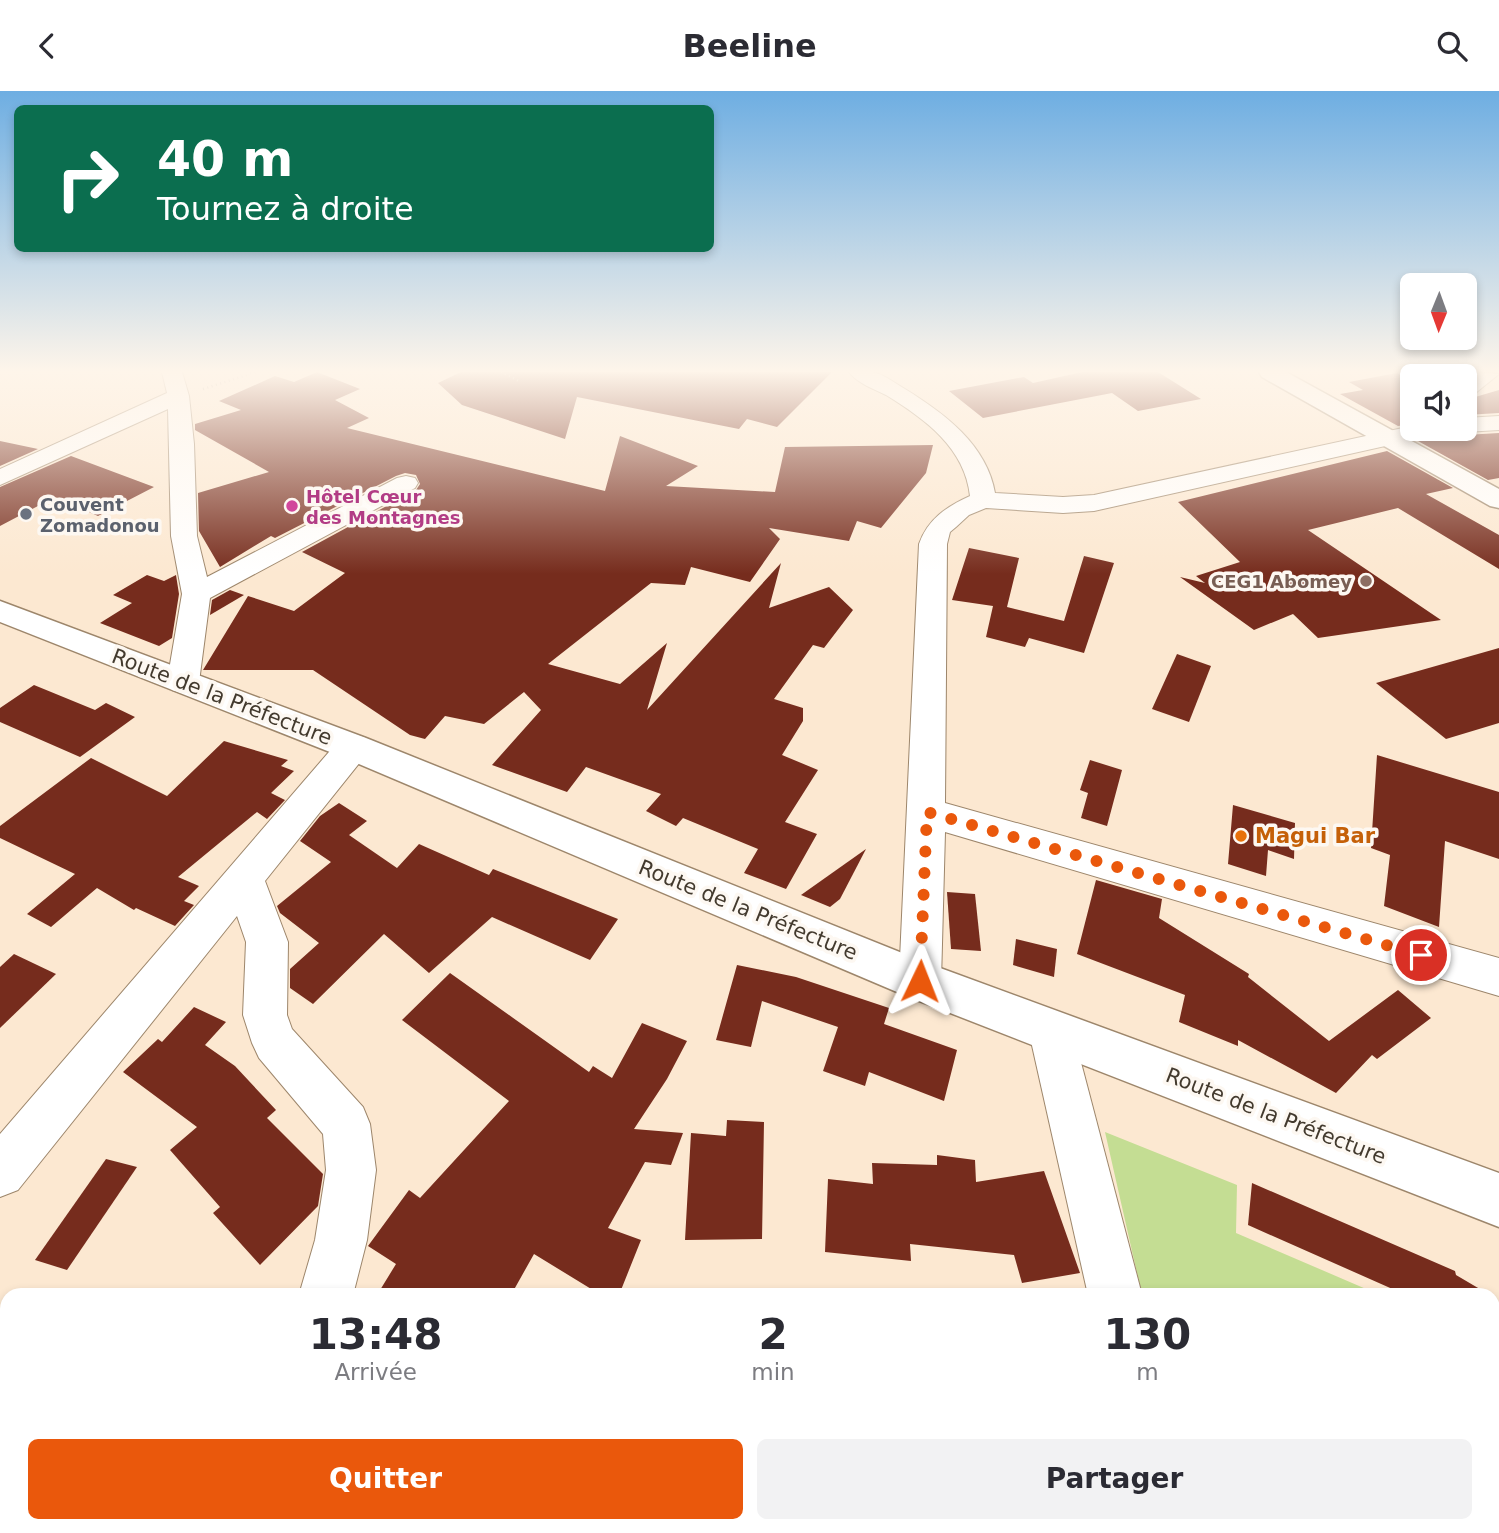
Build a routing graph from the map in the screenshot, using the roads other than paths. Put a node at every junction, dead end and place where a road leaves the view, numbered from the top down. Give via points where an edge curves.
1 (72, 439) edge
2 (181, 439) edge
3 (954, 439) edge
4 (1380, 439) edge
5 (1394, 439) edge
6 (0, 478) edge
7 (406, 483) dead end
8 (983, 500) junction
9 (1499, 500) edge
10 (196, 594) junction
11 (0, 611) edge
12 (183, 682) junction
13 (353, 747) junction
14 (927, 812) junction
15 (244, 879) junction
16 (1499, 977) edge
17 (920, 981) junction
18 (1051, 1032) junction
19 (0, 1172) edge
20 (1499, 1200) edge
21 (328, 1288) edge
22 (1113, 1288) edge

1 - 6 street
2 - 10 street via 184,536
3 - 8 street via 979,477
4 - 8 street via 1094,503
5 - 9 street
7 - 10 street
8 - 14 street via 947,521 933,544
10 - 12 street
11 - 12 street, Route de la Préfecture
12 - 13 street, Route de la Préfecture
13 - 15 street
13 - 17 street, Route de la Préfecture
14 - 16 street
14 - 17 street
15 - 19 street
15 - 21 street via 267,942 265,1015 275,1043 346,1124 351,1170 341,1240
17 - 18 street, Route de la Préfecture
18 - 20 street, Route de la Préfecture
18 - 22 street

